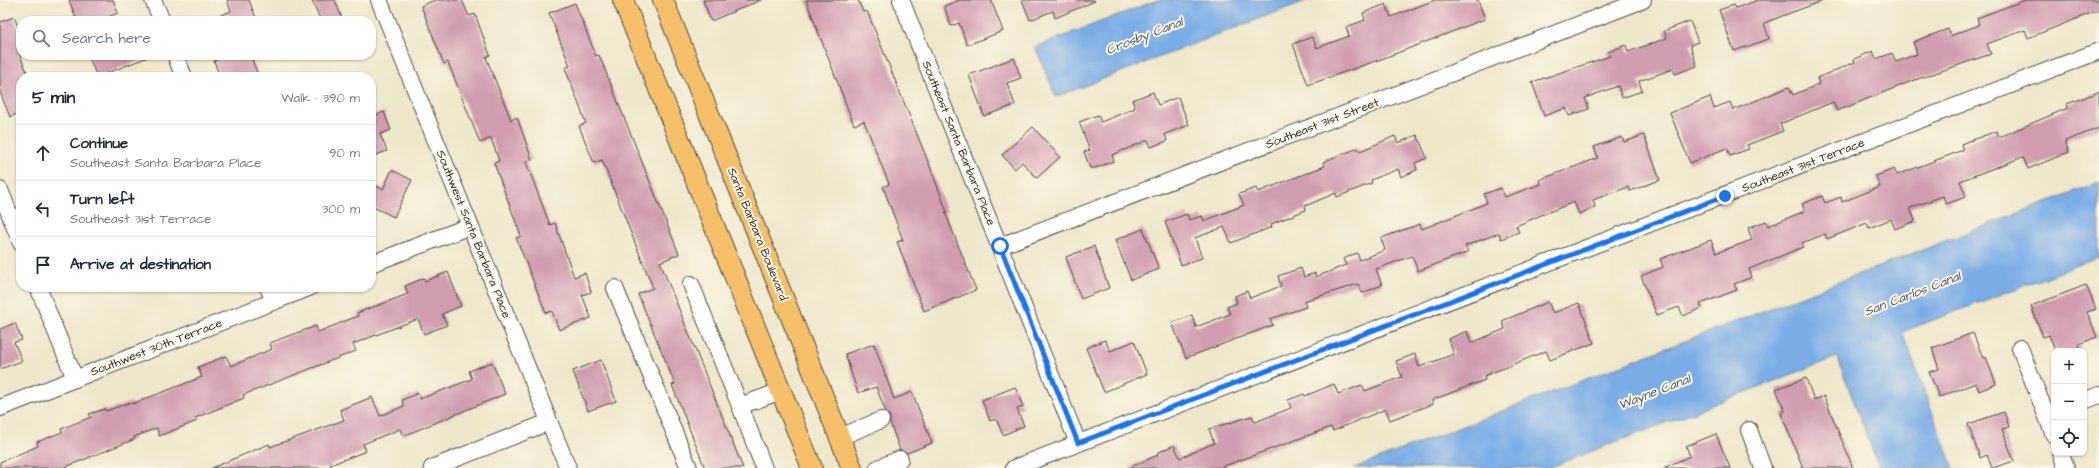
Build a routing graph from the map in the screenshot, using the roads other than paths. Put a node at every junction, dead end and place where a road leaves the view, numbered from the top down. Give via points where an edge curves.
1 (153, 0) edge
2 (379, 0) edge
3 (623, 0) edge
4 (663, 0) edge
5 (901, 0) edge
6 (1643, 0) edge
7 (160, 16) edge
8 (2099, 52) edge
9 (177, 60) edge
10 (182, 72) edge
11 (0, 190) edge
12 (470, 226) junction
13 (16, 230) edge
14 (1000, 246) junction
15 (376, 262) edge
16 (691, 284) dead end
17 (615, 288) dead end
18 (40, 292) edge
19 (282, 292) edge
20 (271, 294) edge
21 (2020, 348) dead end
22 (75, 379) junction
23 (781, 391) junction
24 (2099, 395) edge
25 (2087, 400) edge
26 (740, 406) junction
27 (0, 408) edge
28 (2050, 414) edge
29 (881, 420) dead end
30 (549, 422) junction
31 (1749, 430) dead end
32 (840, 437) junction
33 (1078, 443) junction
34 (2062, 456) edge
35 (900, 459) dead end
36 (432, 468) edge
37 (568, 468) edge
38 (689, 468) edge
39 (764, 468) edge
40 (812, 468) edge
41 (852, 468) edge
42 (878, 468) edge
43 (1014, 468) edge
44 (1764, 468) edge
45 (2066, 468) edge

1 - 7 street
2 - 12 street, Southwest Santa Barbara Place
3 - 23 main road
4 - 32 main road, Santa Barbara Boulevard
5 - 14 street, Southeast Santa Barbara Place
6 - 14 street, Southeast 31st Street
8 - 33 street, Southeast 31st Terrace
9 - 10 street
11 - 13 street
12 - 15 street
12 - 30 street, Southwest Santa Barbara Place
14 - 33 street, Southeast Santa Barbara Place
16 - 26 street
17 - 38 street
18 - 22 street
19 - 20 street, Southwest 30th Terrace
20 - 22 street, Southwest 30th Terrace
21 - 28 street
22 - 27 street, Southwest 30th Terrace
23 - 26 street
23 - 40 main road
24 - 25 street
26 - 39 street
29 - 32 street
30 - 36 street
30 - 37 street, Southwest Santa Barbara Place
31 - 44 street
32 - 41 main road, Santa Barbara Boulevard
33 - 43 street, Southeast 31st Terrace
34 - 45 street
35 - 42 street

